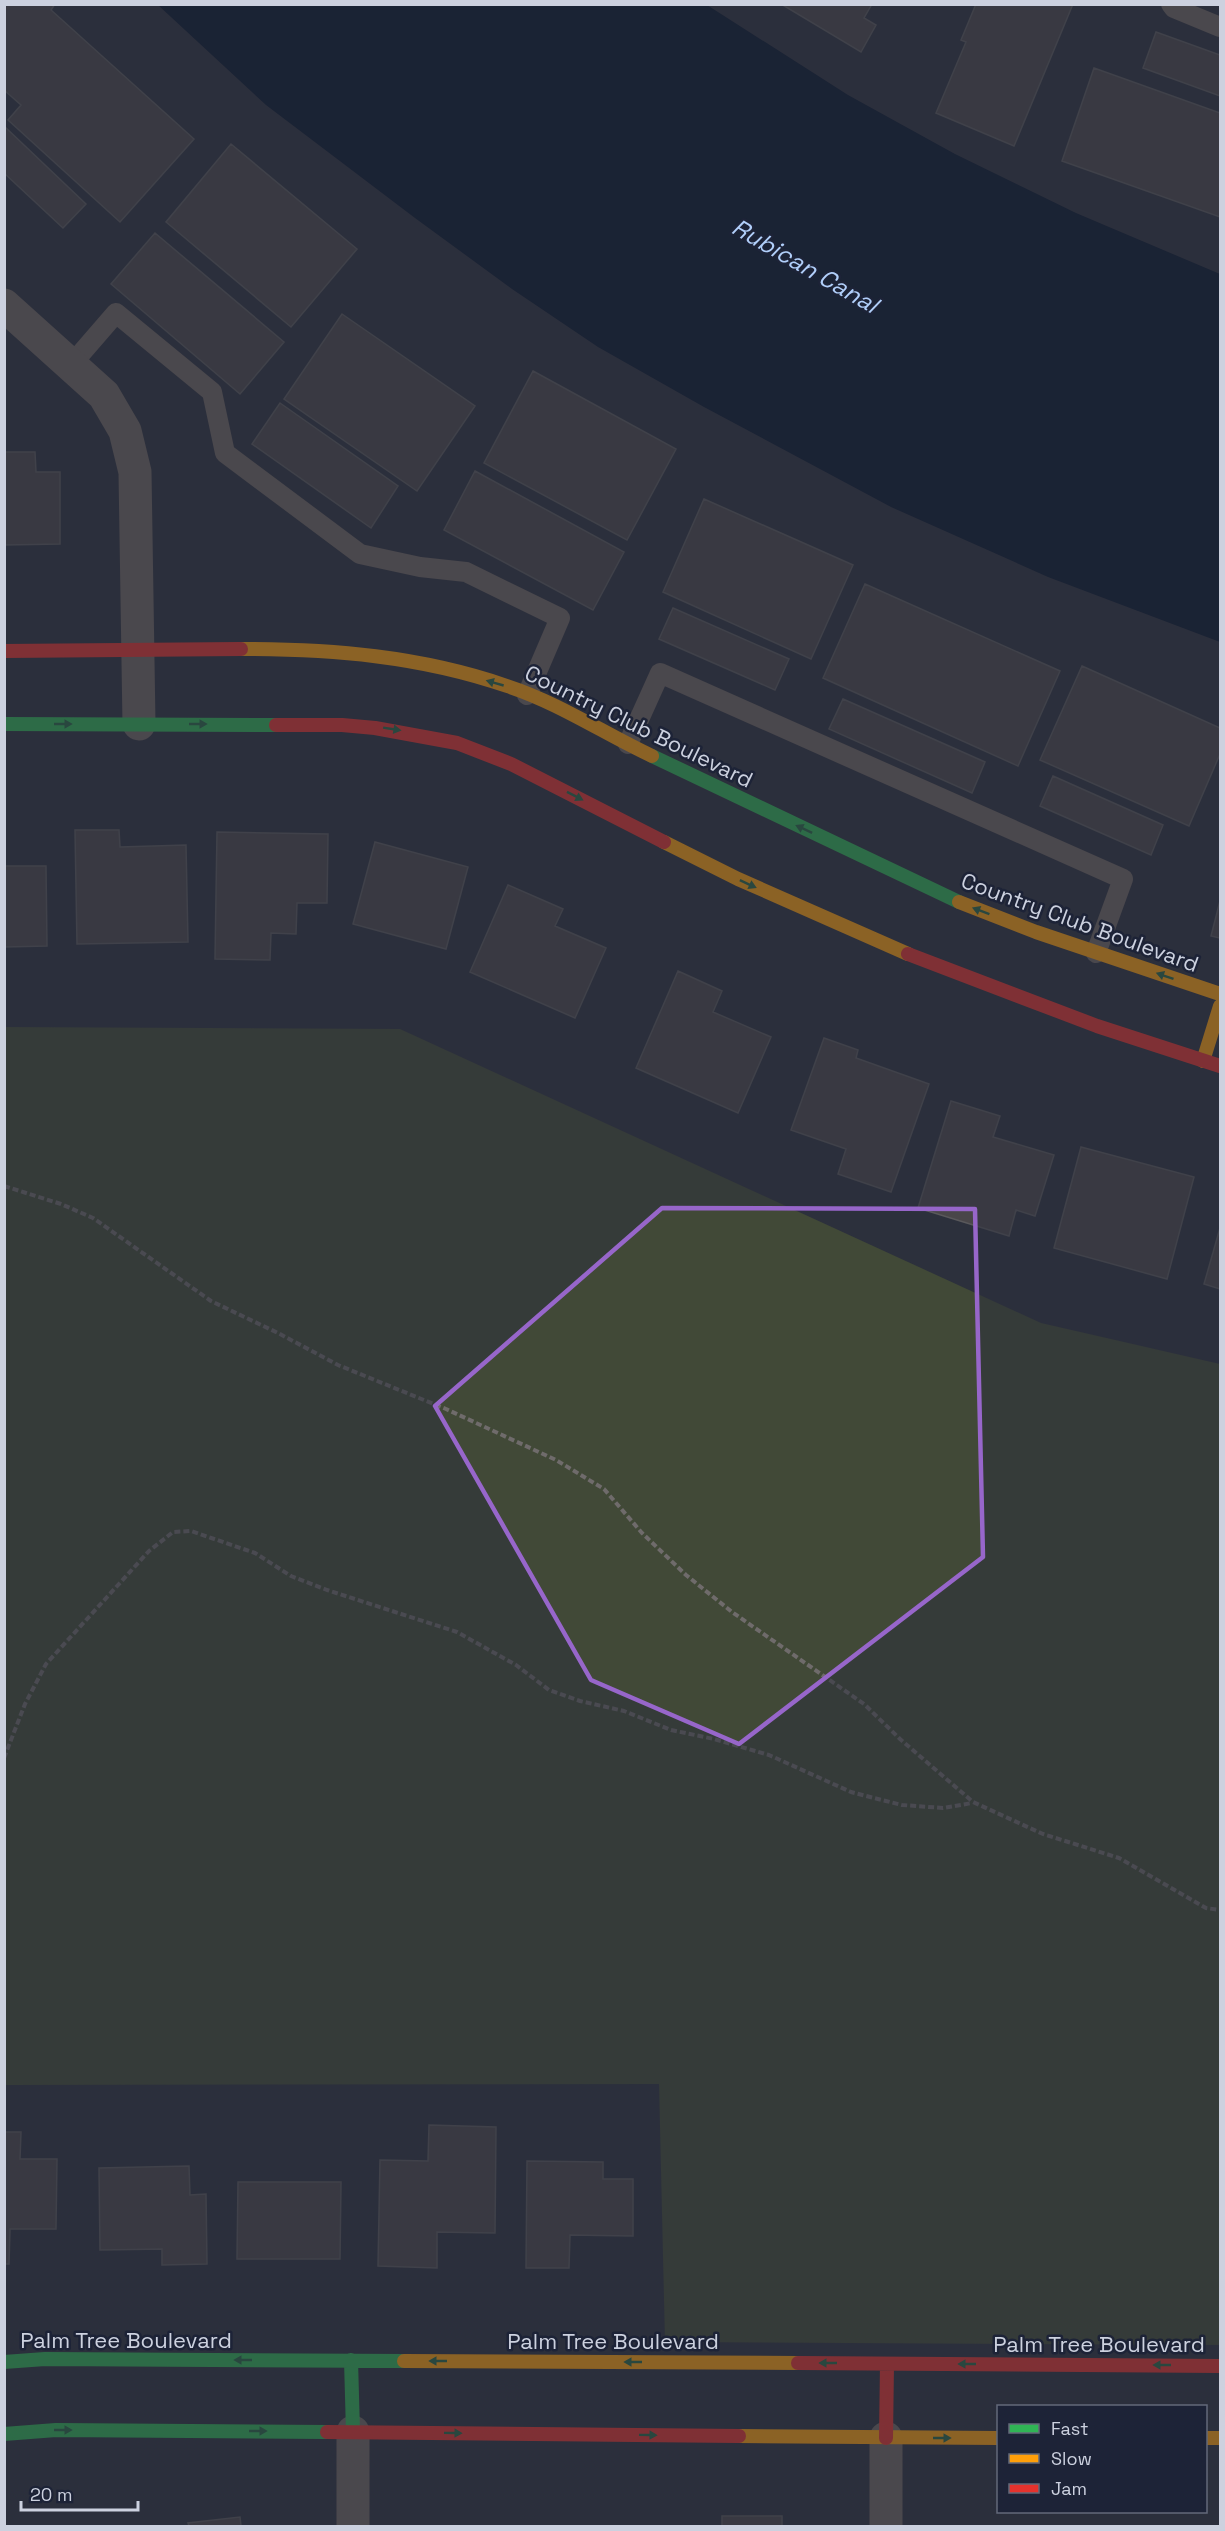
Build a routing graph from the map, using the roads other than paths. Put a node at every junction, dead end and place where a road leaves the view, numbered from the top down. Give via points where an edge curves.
1 (1170, 4) edge
2 (1221, 27) edge
3 (4, 305) edge
4 (71, 365) junction
5 (4, 651) edge
6 (138, 652) junction
7 (527, 694) junction
8 (4, 724) edge
9 (139, 724) junction
10 (628, 744) junction
11 (1096, 953) junction
12 (1221, 994) edge
13 (1221, 1006) edge
14 (1203, 1061) junction
15 (1221, 1066) edge
16 (351, 2360) junction
17 (4, 2362) edge
18 (887, 2364) junction
19 (1221, 2366) edge
20 (353, 2432) junction
21 (4, 2434) edge
22 (886, 2438) junction
23 (997, 2438) edge
24 (352, 2526) edge
25 (886, 2526) edge

1 - 2 lane
3 - 4 street
4 - 6 street via 104,395 125,431 135,472
4 - 7 lane via 116,313 212,392 225,453 360,554 466,572 560,618
5 - 6 main road, Country Club Boulevard
7 -> 6 main road, Country Club Boulevard via 437,666 364,653 291,649
6 - 9 street
7 - 10 main road, Country Club Boulevard
8 -> 9 main road
9 -> 14 main road via 342,725 398,730 473,748 515,765 850,931 1025,1003
11 -> 10 main road, Country Club Boulevard via 960,903
10 - 11 lane via 660,673 1124,879
12 -> 11 main road, Country Club Boulevard
13 - 14 main road
14 - 15 main road
16 -> 17 main road, Palm Tree Boulevard
18 -> 16 main road, Palm Tree Boulevard
16 - 20 main road
19 -> 18 main road, Palm Tree Boulevard
18 - 22 main road
21 -> 20 main road via 56,2430
20 -> 22 main road
20 - 24 street
22 -> 23 main road
22 - 25 street

